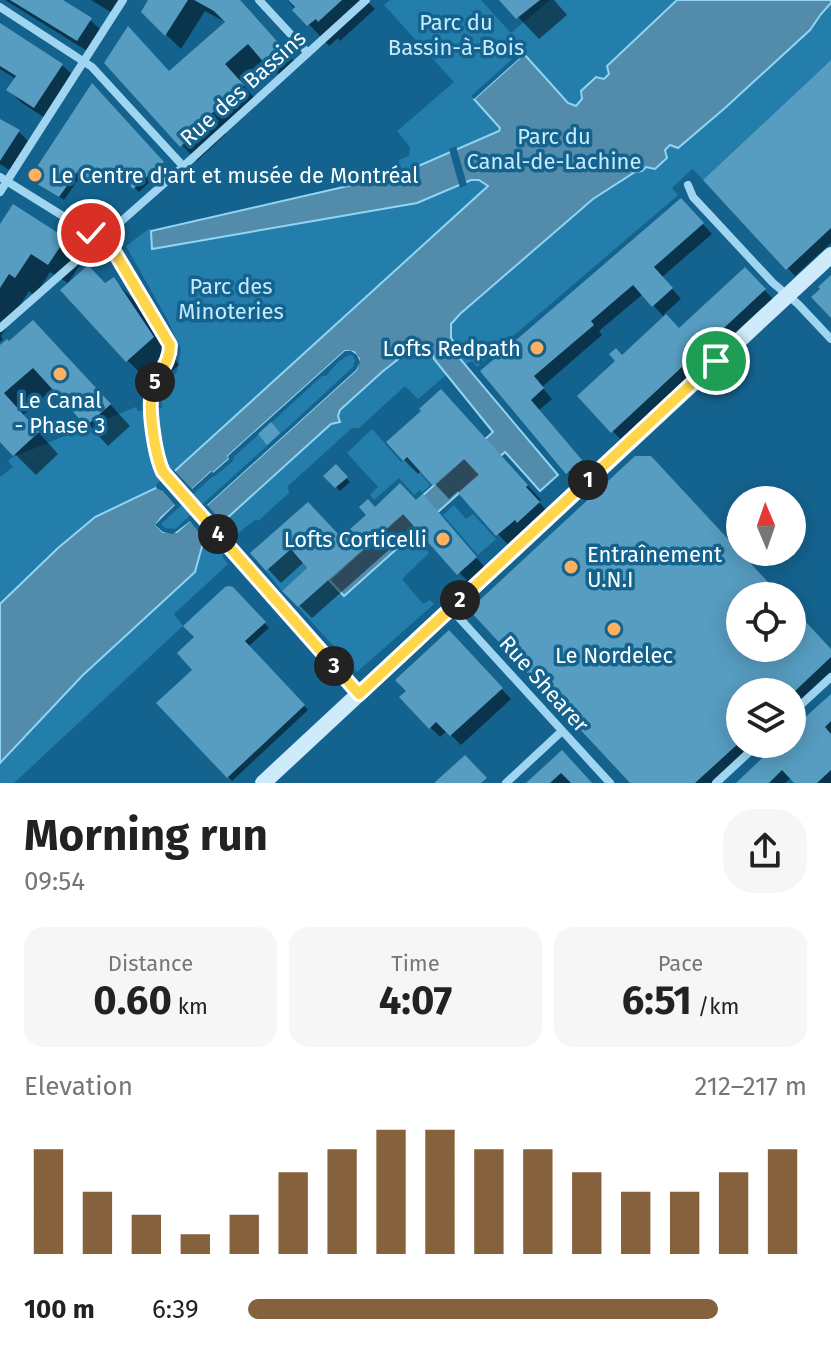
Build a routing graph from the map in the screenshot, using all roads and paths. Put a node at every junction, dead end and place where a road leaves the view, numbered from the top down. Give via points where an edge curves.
1 (123, 0) edge
2 (259, 0) edge
3 (366, 0) edge
4 (0, 7) edge
5 (308, 53) junction
6 (84, 61) junction
7 (183, 166) junction
8 (4, 180) edge
9 (688, 185) dead end
10 (0, 192) edge
11 (100, 239) junction
12 (831, 255) edge
13 (787, 295) junction
14 (0, 328) edge
15 (831, 339) edge
16 (451, 609) junction
17 (831, 677) edge
18 (359, 694) junction
19 (806, 700) edge
20 (562, 731) junction
21 (743, 758) edge
22 (263, 783) edge
23 (506, 783) edge
24 (610, 783) edge
25 (716, 783) edge

1 - 6 street
2 - 5 street
3 - 5 street, Rue des Bassins
4 - 6 street
5 - 7 street, Rue des Bassins
6 - 7 street
6 - 8 street
7 - 11 street, Rue des Bassins
8 - 10 street
8 - 11 street
9 - 13 street via 693,197
11 - 14 street, Rue des Bassins
11 - 18 street via 115,253 170,345 150,397 158,459 166,476
12 - 13 main road
13 - 15 street
13 - 16 main road
16 - 18 main road
16 - 20 street, Rue Shearer
17 - 19 street
18 - 22 main road
20 - 23 street
20 - 24 street, Rue Shearer
21 - 25 street

